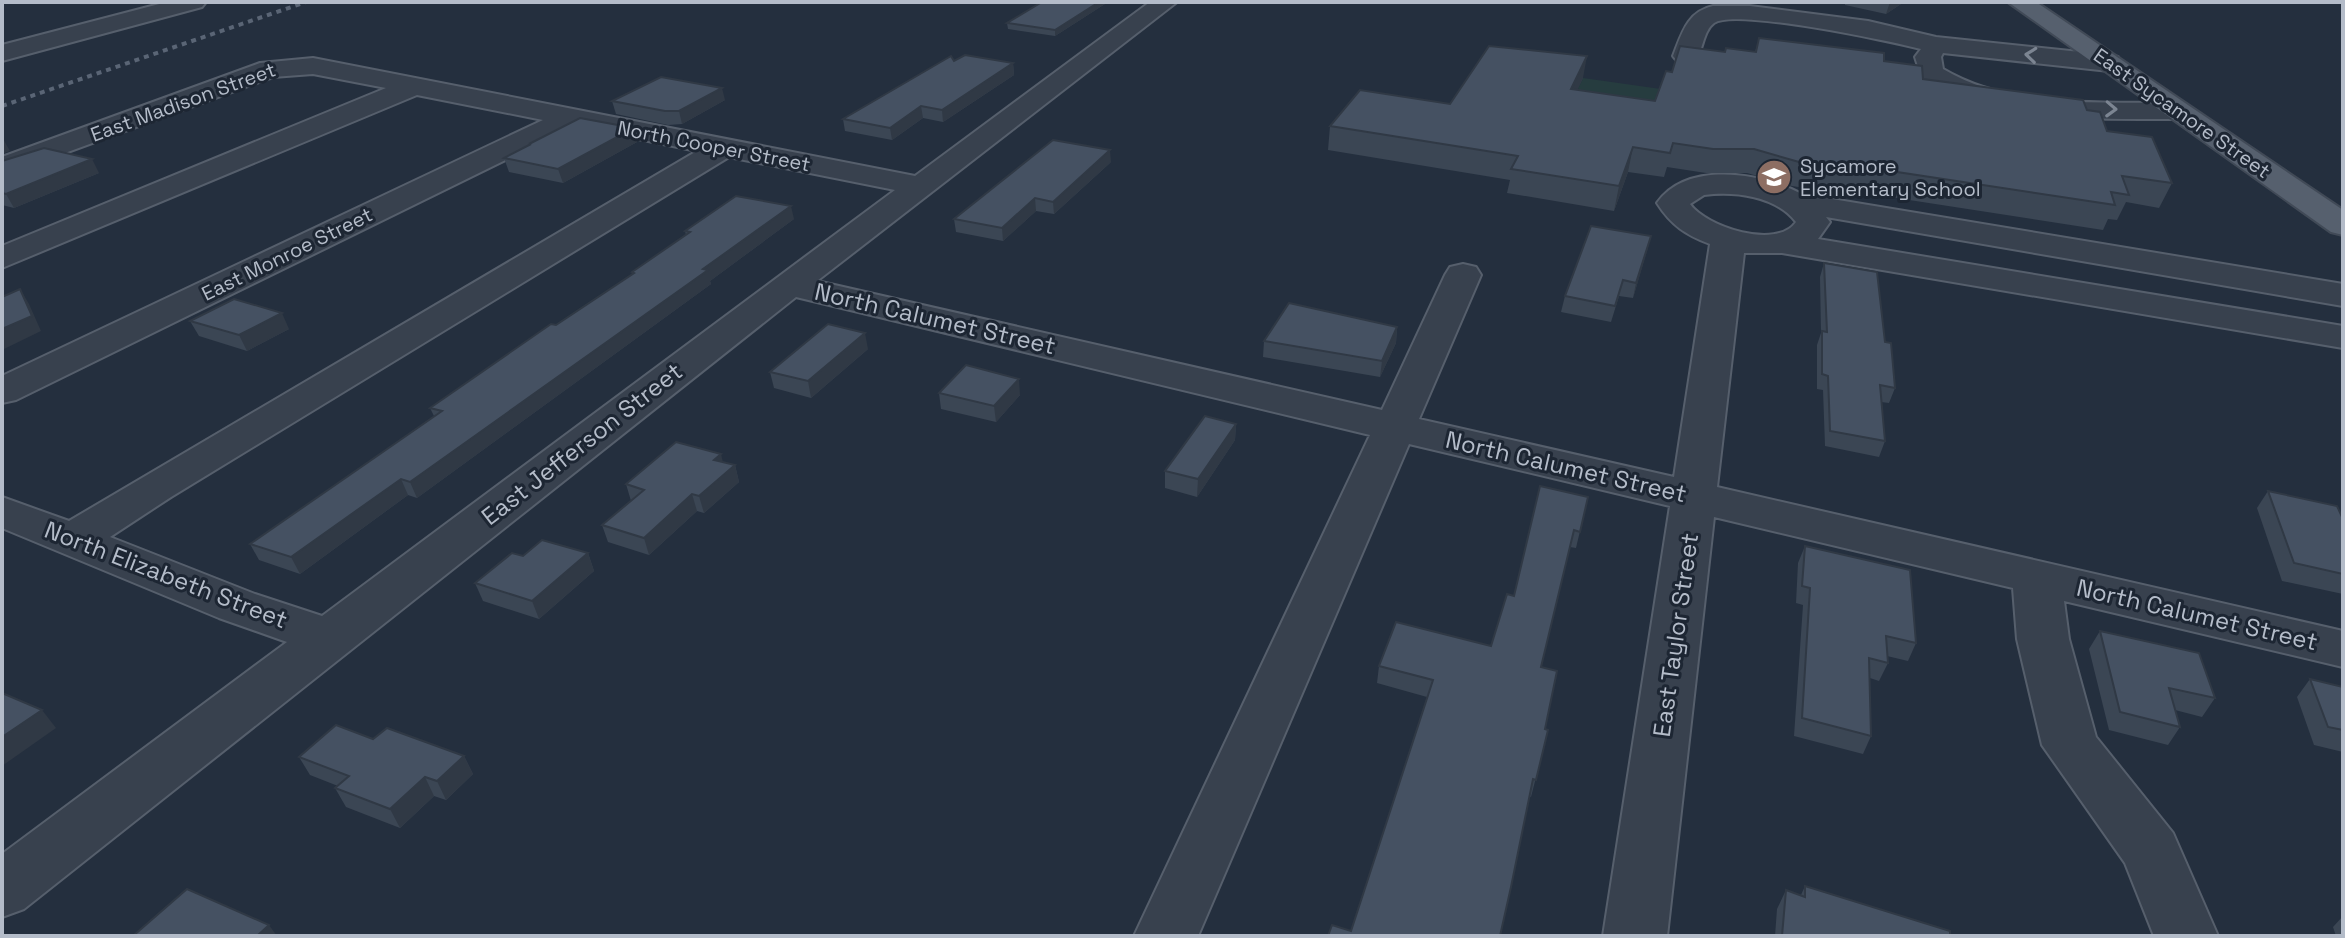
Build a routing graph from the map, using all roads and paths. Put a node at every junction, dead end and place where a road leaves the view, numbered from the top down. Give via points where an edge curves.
1 (194, 2) edge
2 (1165, 2) edge
3 (2020, 2) edge
4 (88, 11) dead end
5 (39, 18) dead end
6 (1936, 45) junction
7 (2, 53) edge
8 (1686, 56) edge
9 (2109, 63) junction
10 (415, 86) junction
11 (2177, 111) junction
12 (572, 117) junction
13 (723, 148) junction
14 (2, 167) edge
15 (920, 186) junction
16 (1794, 202) junction
17 (2343, 225) edge
18 (1728, 240) junction
19 (1783, 243) junction
20 (2, 258) edge
21 (1463, 275) dead end
22 (789, 285) junction
23 (2343, 295) edge
24 (2343, 337) edge
25 (2, 391) edge
26 (1393, 426) junction
27 (1694, 497) junction
28 (2, 511) edge
29 (73, 540) junction
30 (2036, 577) junction
31 (330, 638) junction
32 (2343, 649) edge
33 (2, 890) edge
34 (1166, 936) edge
35 (1635, 936) edge
36 (2186, 936) edge

1 - 7 street
2 - 15 street, East Jefferson Street
3 - 9 main road, East Sycamore Street
4 - 5 street
6 - 8 street via 1868,28 1713,13 1699,22
9 -> 6 street
6 -> 11 street via 1928,57 1931,73 1963,90 2068,108
9 - 11 main road, East Sycamore Street
10 - 12 street, North Cooper Street
10 - 14 street, East Madison Street via 313,66 269,69
10 - 20 street
11 - 17 main road, East Sycamore Street
12 - 13 street, North Cooper Street
12 - 25 street, East Monroe Street
13 - 15 street, North Cooper Street
13 - 29 street
15 - 22 street, East Jefferson Street
16 - 18 street via 1730,185 1678,195 1673,203 1688,223
16 - 19 street via 1807,211 1811,231
16 - 23 street
18 - 19 street
18 - 27 street, East Taylor Street
19 - 24 street
21 - 26 street
22 - 26 street, North Calumet Street
22 - 31 street, East Jefferson Street
26 - 27 street, North Calumet Street
26 - 34 street
27 - 30 street, North Calumet Street
27 - 35 street, East Taylor Street
28 - 29 street, North Elizabeth Street
29 - 31 street, North Elizabeth Street
30 - 32 street, North Calumet Street
30 - 36 street via 2043,639 2070,745 2151,851
31 - 33 street, East Jefferson Street

